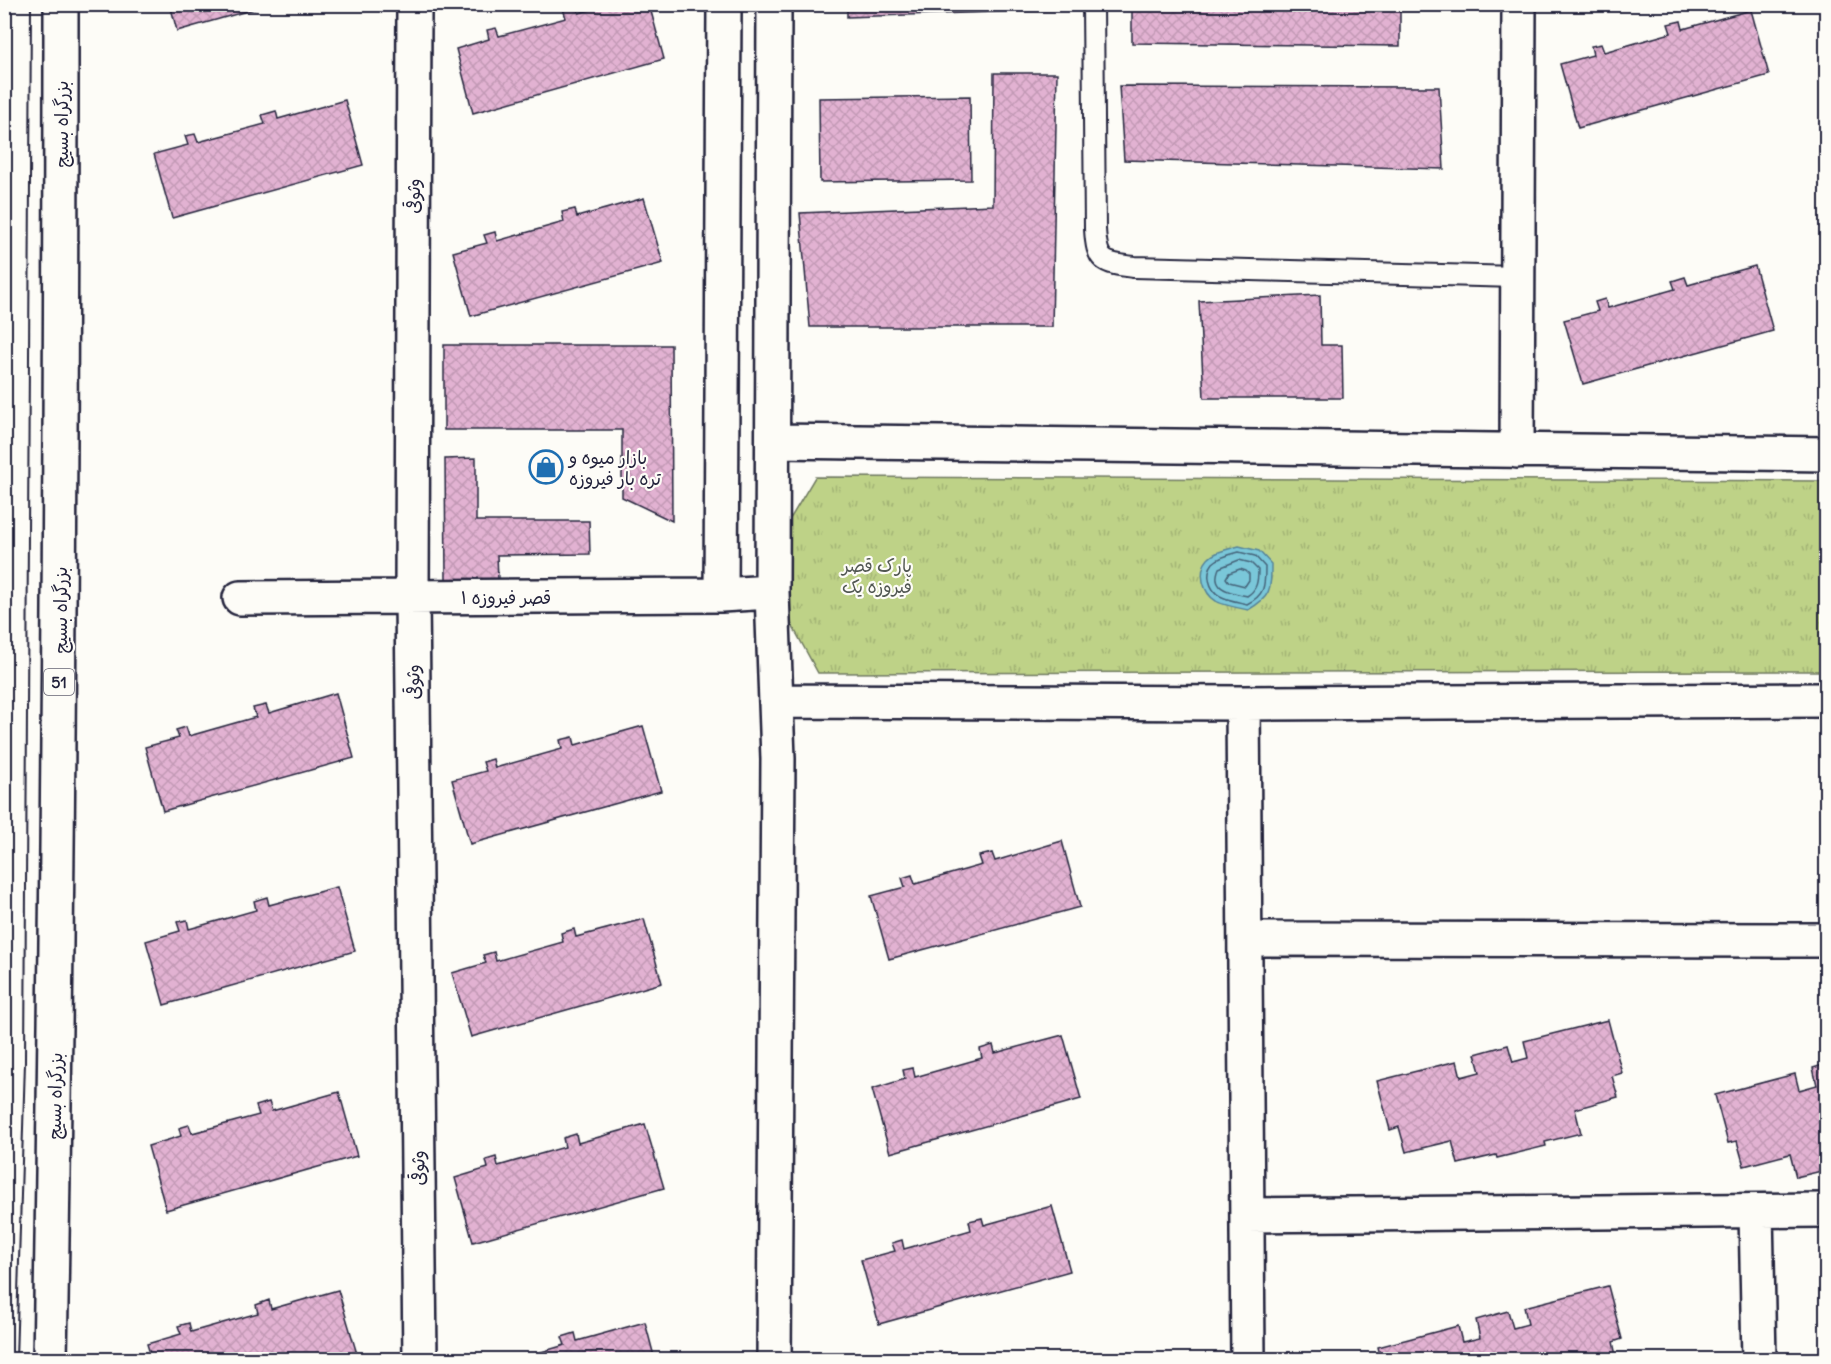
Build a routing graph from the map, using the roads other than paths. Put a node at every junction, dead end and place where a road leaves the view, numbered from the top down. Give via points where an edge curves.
1 (20, 4) edge
2 (61, 4) edge
3 (414, 4) edge
4 (724, 4) edge
5 (774, 4) edge
6 (1093, 4) edge
7 (1519, 4) edge
8 (1517, 277) junction
9 (774, 441) junction
10 (1517, 450) junction
11 (1827, 454) edge
12 (772, 592) junction
13 (722, 595) junction
14 (412, 597) junction
15 (240, 598) dead end
16 (1827, 700) edge
17 (776, 701) junction
18 (1243, 704) junction
19 (1245, 939) junction
20 (1827, 940) edge
21 (1827, 1210) edge
22 (1756, 1211) junction
23 (1247, 1215) junction
24 (5, 1359) edge
25 (50, 1359) edge
26 (420, 1359) edge
27 (774, 1359) edge
28 (1248, 1359) edge
29 (1759, 1359) edge

1 - 24 lane via 14,1062
2 - 25 main road, بزرگراه بسیج / 51 via 61,502
3 - 14 main road, وثوقی
4 - 13 main road
5 - 9 main road
6 - 8 lane via 1095,229 1101,258 1134,267
7 - 8 main road
8 - 10 main road
9 - 10 main road
9 - 12 main road
10 - 11 main road
12 - 13 main road, قصر فیروزه ۱
12 - 17 main road
13 - 14 main road, قصر فیروزه ۱
14 - 15 main road, قصر فیروزه ۱
14 - 26 main road, وثوقی
16 - 18 main road
17 - 18 main road
17 - 27 main road
18 - 19 main road
19 - 20 main road
19 - 23 main road
21 - 22 main road
22 - 23 main road
22 - 29 main road
23 - 28 main road

